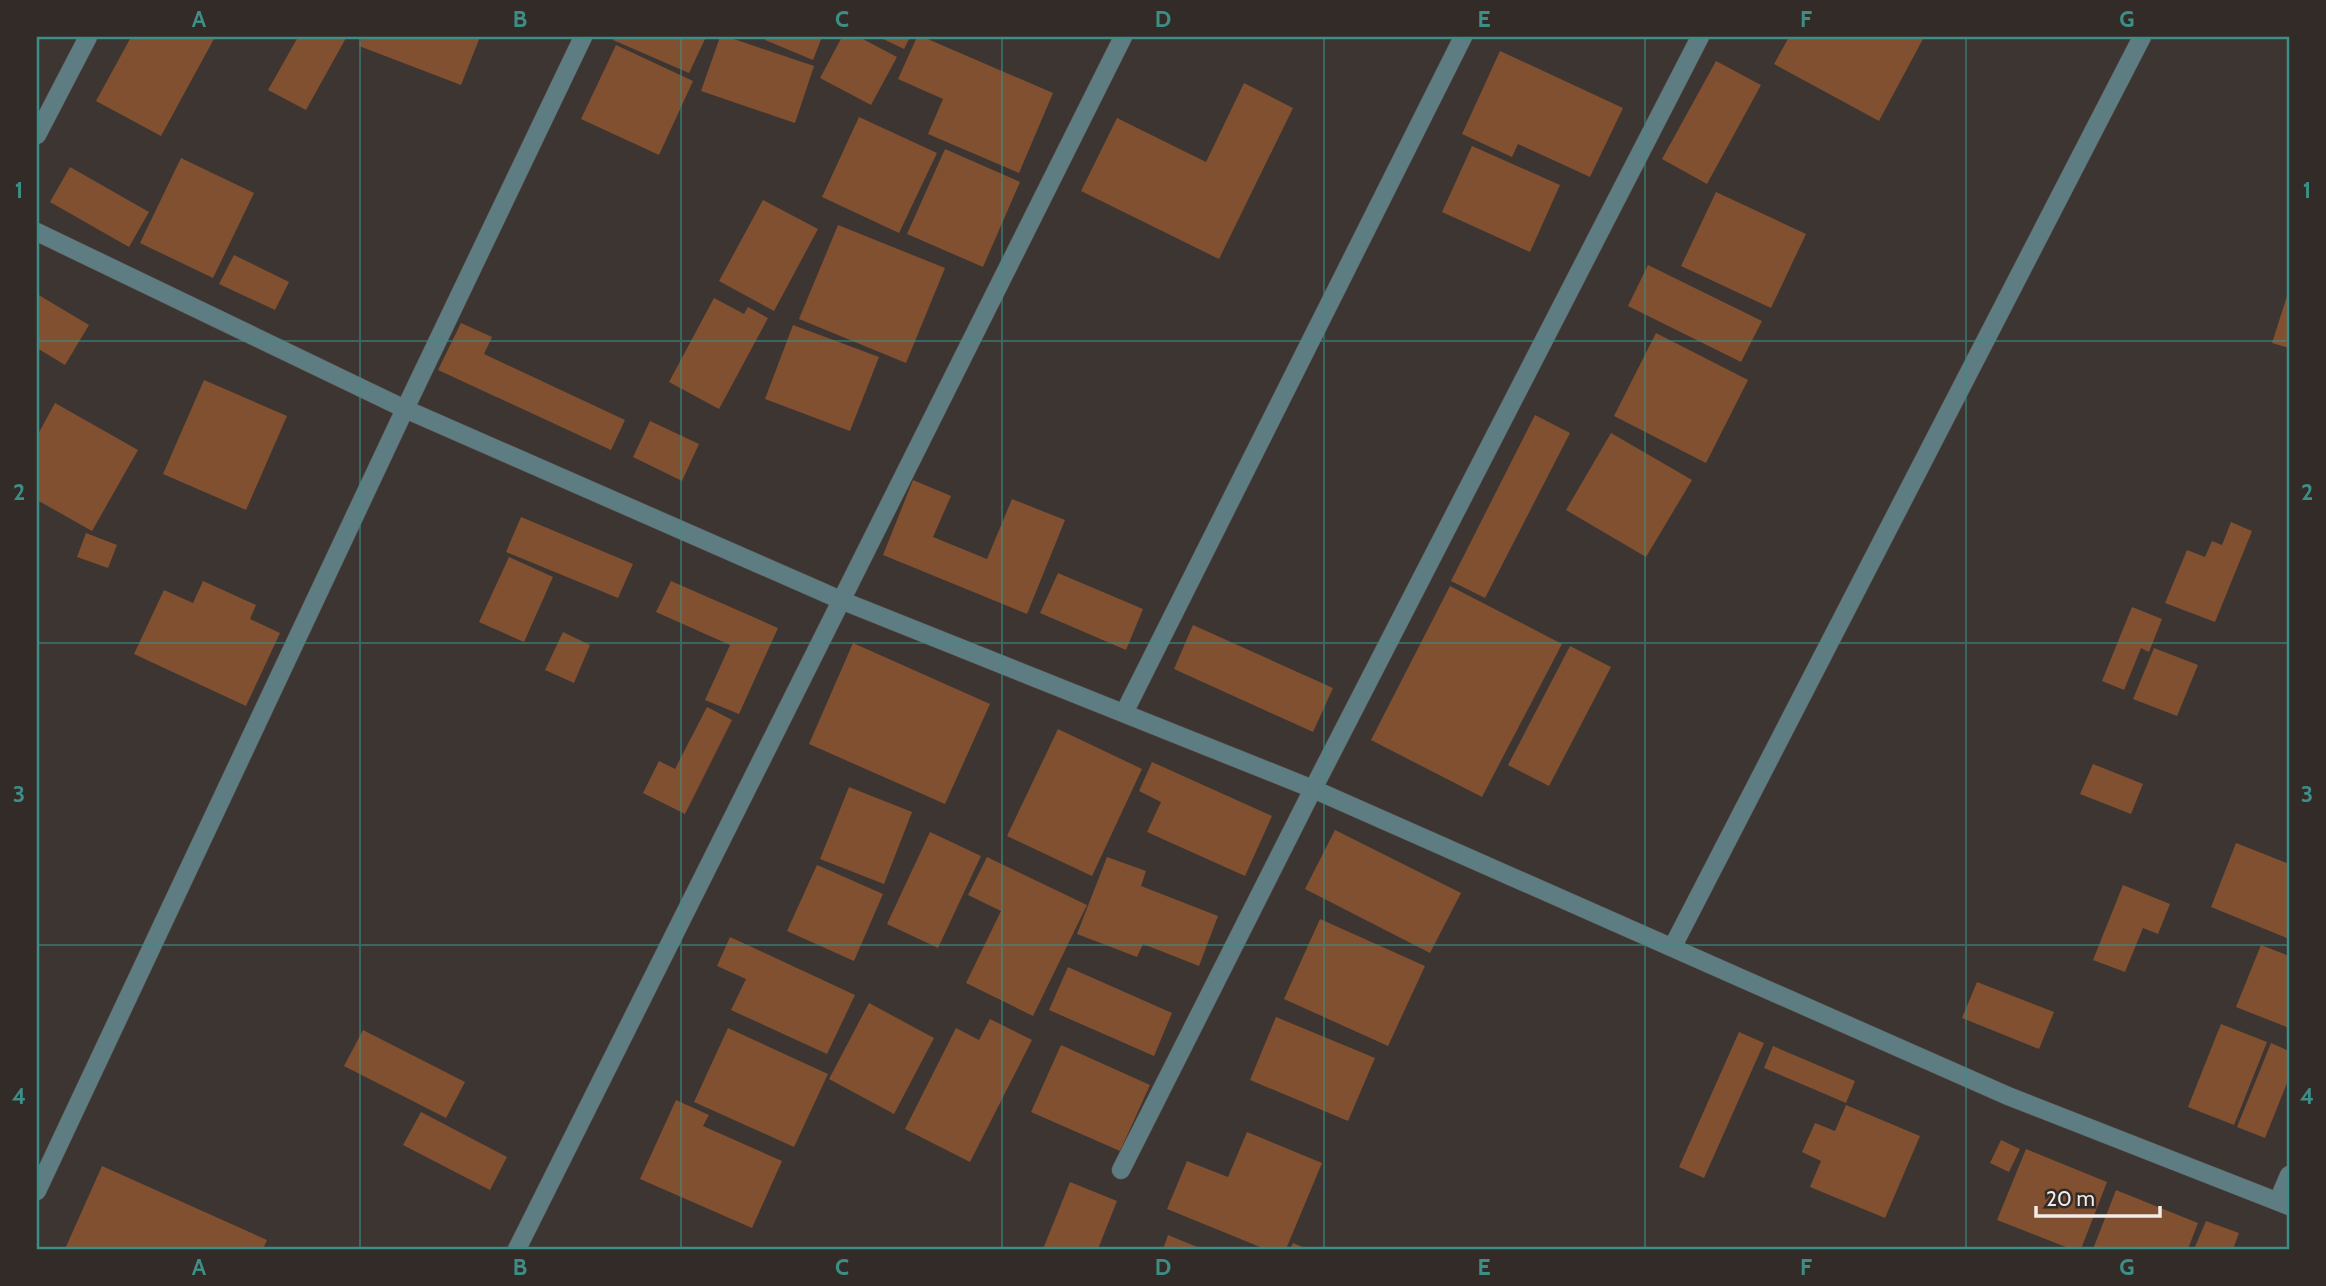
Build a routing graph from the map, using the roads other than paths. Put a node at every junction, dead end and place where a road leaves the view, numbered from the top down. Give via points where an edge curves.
1 (88, 37) edge
2 (583, 37) edge
3 (1123, 37) edge
4 (1463, 37) edge
5 (1700, 37) edge
6 (2142, 37) edge
7 (37, 135) edge
8 (37, 232) edge
9 (405, 409) junction
10 (843, 601) junction
11 (1124, 713) junction
12 (1313, 789) junction
13 (1673, 946) junction
14 (1121, 1170) dead end
15 (2289, 1175) edge
16 (37, 1191) edge
17 (2284, 1204) edge
18 (517, 1249) edge

1 - 7 street
2 - 9 street
3 - 10 street
4 - 11 street
5 - 12 street
6 - 13 street
8 - 9 street
9 - 10 street
9 - 16 street
10 - 11 street
10 - 18 street
11 - 12 street
12 - 13 street
12 - 14 street
13 - 17 street via 2008,1096
15 - 17 street

